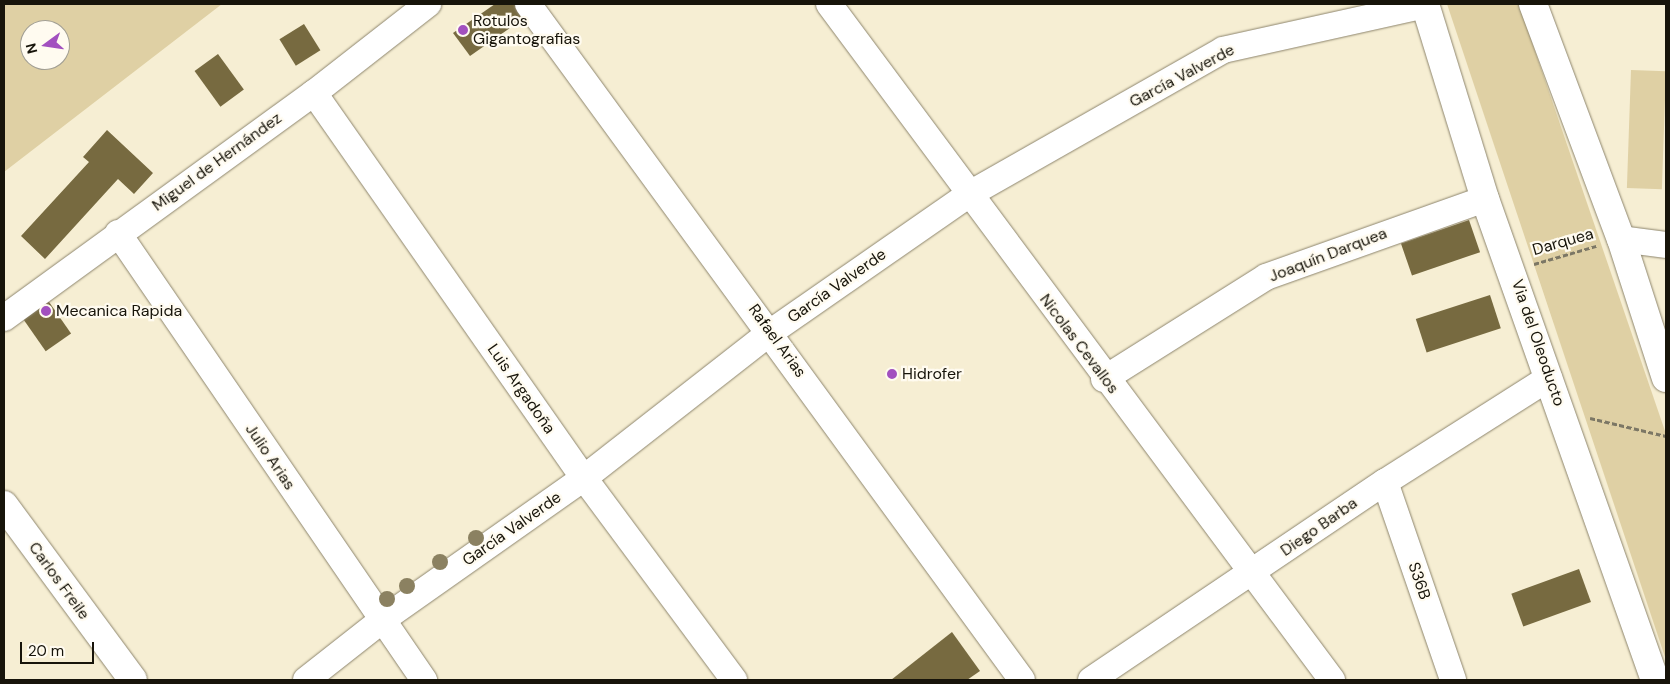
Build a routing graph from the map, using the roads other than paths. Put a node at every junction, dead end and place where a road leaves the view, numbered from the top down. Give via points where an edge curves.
1 (428, 4) edge
2 (528, 4) edge
3 (1425, 4) edge
4 (1533, 4) edge
5 (833, 5) edge
6 (314, 93) junction
7 (968, 195) junction
8 (1485, 199) junction
9 (118, 233) junction
10 (1621, 239) junction
11 (1666, 245) edge
12 (4, 318) edge
13 (771, 332) junction
14 (1549, 378) junction
15 (1666, 378) edge
16 (1104, 379) junction
17 (584, 478) junction
18 (1384, 482) junction
19 (4, 505) edge
20 (1253, 573) junction
21 (381, 621) junction
22 (133, 680) edge
23 (306, 680) edge
24 (424, 680) edge
25 (734, 680) edge
26 (1022, 680) edge
27 (1091, 680) edge
28 (1332, 680) edge
29 (1453, 680) edge
30 (1655, 680) edge

1 - 6 street, Miguel de Hernández
2 - 13 street, Rafael Arias
3 - 7 street, García Valverde via 1223,50
3 - 8 street, Via del Oleoducto
4 - 10 street
5 - 7 street, Nicolas Cevallos
6 - 9 street, Miguel de Hernández
6 - 17 street, Luis Argadoña
7 - 13 street, García Valverde
7 - 16 street, Nicolas Cevallos
8 - 14 street, Via del Oleoducto
8 - 16 street, Joaquín Darquea via 1266,277
9 - 12 street, Miguel de Hernández
9 - 21 street, Julio Arias
10 - 11 street
10 - 15 street
13 - 17 street, García Valverde
13 - 26 street, Rafael Arias
14 - 18 street, Diego Barba
14 - 30 street, Via del Oleoducto
16 - 20 street, Nicolas Cevallos
17 - 21 street, García Valverde
17 - 25 street, Luis Argadoña
18 - 20 street, Diego Barba
18 - 29 street, S36B
19 - 22 street, Carlos Freile
20 - 27 street, Diego Barba
20 - 28 street, Nicolas Cevallos
21 - 23 street, García Valverde
21 - 24 street, Julio Arias

